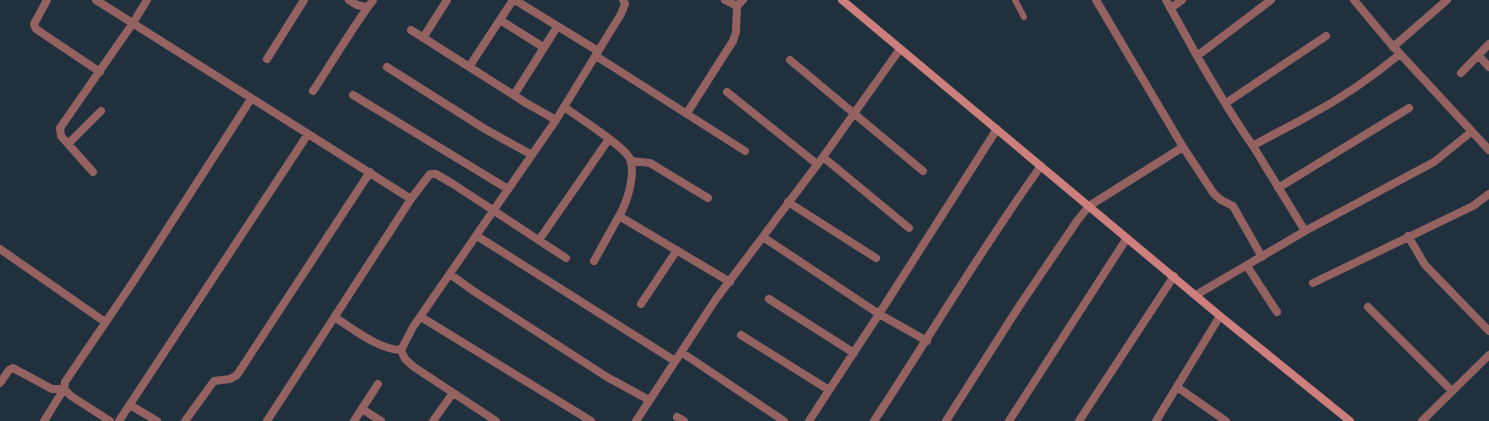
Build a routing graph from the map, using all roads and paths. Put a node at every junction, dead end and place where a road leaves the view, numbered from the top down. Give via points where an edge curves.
1 (47, 0) edge
2 (96, 0) edge
3 (147, 0) edge
4 (304, 0) edge
5 (350, 0) edge
6 (373, 0) edge
7 (447, 0) edge
8 (514, 0) edge
9 (623, 0) edge
10 (725, 0) edge
11 (744, 0) edge
12 (1014, 0) edge
13 (1096, 0) edge
14 (1166, 0) edge
15 (1182, 0) edge
16 (1270, 0) edge
17 (1354, 0) edge
18 (1447, 0) edge
19 (845, 1) edge
20 (1437, 3) edge
21 (737, 6) junction
22 (366, 7) junction
23 (1171, 8) junction
24 (1024, 17) dead end
25 (500, 20) junction
26 (133, 23) junction
27 (557, 27) junction
28 (411, 30) dead end
29 (1326, 36) dead end
30 (423, 38) junction
31 (1489, 44) edge
32 (543, 47) junction
33 (1393, 47) junction
34 (900, 49) junction
35 (597, 53) junction
36 (1400, 54) junction
37 (1478, 55) junction
38 (1197, 56) junction
39 (267, 59) dead end
40 (790, 60) dead end
41 (387, 67) dead end
42 (469, 67) junction
43 (1489, 67) edge
44 (100, 72) junction
45 (1461, 73) dead end
46 (314, 92) dead end
47 (727, 92) dead end
48 (353, 95) dead end
49 (514, 96) junction
50 (250, 99) junction
51 (1226, 102) junction
52 (564, 107) junction
53 (1409, 108) dead end
54 (101, 111) dead end
55 (687, 113) junction
56 (854, 114) junction
57 (556, 120) junction
58 (997, 129) junction
59 (1471, 132) junction
60 (308, 134) junction
61 (609, 139) junction
62 (68, 144) junction
63 (1253, 146) junction
64 (1183, 147) junction
65 (1489, 150) edge
66 (745, 151) dead end
67 (532, 155) junction
68 (823, 157) junction
69 (631, 161) junction
70 (817, 164) junction
71 (1041, 166) junction
72 (923, 171) dead end
73 (93, 172) dead end
74 (370, 172) junction
75 (1278, 188) junction
76 (508, 190) junction
77 (1489, 194) edge
78 (708, 198) dead end
79 (411, 199) junction
80 (788, 202) junction
81 (1089, 206) junction
82 (493, 210) junction
83 (619, 216) junction
84 (909, 228) dead end
85 (1305, 231) junction
86 (477, 236) junction
87 (1408, 236) junction
88 (763, 238) junction
89 (1127, 238) junction
90 (540, 240) junction
91 (0, 249) edge
92 (677, 250) junction
93 (1262, 257) junction
94 (566, 258) dead end
95 (876, 258) dead end
96 (594, 261) dead end
97 (1247, 266) junction
98 (451, 275) junction
99 (1174, 276) junction
100 (730, 282) junction
101 (1313, 283) dead end
102 (1196, 294) junction
103 (769, 299) dead end
104 (641, 304) dead end
105 (1368, 307) dead end
106 (1277, 312) dead end
107 (879, 314) junction
108 (1220, 316) junction
109 (334, 317) junction
110 (421, 317) junction
111 (106, 322) junction
112 (1489, 332) edge
113 (741, 335) dead end
114 (927, 341) junction
115 (401, 350) junction
116 (682, 352) junction
117 (854, 353) junction
118 (1489, 355) edge
119 (675, 361) junction
120 (0, 383) edge
121 (378, 384) dead end
122 (1178, 387) junction
123 (64, 389) junction
124 (829, 390) junction
125 (1452, 391) junction
126 (453, 393) junction
127 (649, 400) junction
128 (130, 405) junction
129 (362, 409) junction
130 (269, 420) edge
131 (44, 421) edge
132 (110, 421) edge
133 (119, 421) edge
134 (157, 421) edge
135 (186, 421) edge
136 (354, 421) edge
137 (381, 421) edge
138 (433, 421) edge
139 (496, 421) edge
140 (591, 421) edge
141 (636, 421) edge
142 (784, 421) edge
143 (809, 421) edge
144 (874, 421) edge
145 (946, 421) edge
146 (1009, 421) edge
147 (1079, 421) edge
148 (1156, 421) edge
149 (1226, 421) edge
150 (1350, 421) edge
151 (1422, 421) edge

1 - 44 street via 34,24 36,29
2 - 26 street
3 - 26 street
4 - 39 street
5 - 22 street
6 - 22 street
7 - 30 street
8 - 25 street
8 - 27 street
9 - 35 street via 625,4 621,14
10 - 21 street
11 - 21 street
12 - 24 lane
13 - 64 street
14 - 23 street
15 - 23 street
16 - 38 street
17 - 33 street
18 - 20 street
19 - 34 street
20 - 33 street
21 - 55 street via 733,41
22 - 46 street
23 - 38 street
25 - 32 street
25 - 42 street
26 - 44 street
26 - 50 street
27 - 32 street
27 - 35 street
28 - 30 street
29 - 51 street
30 - 42 street
31 - 37 street
32 - 49 street
33 - 36 street
34 - 56 street
34 - 58 street
35 - 52 street
35 - 55 street
36 - 59 street
36 - 63 street via 1311,115
37 - 43 street
37 - 45 street
38 - 51 street
40 - 56 street
41 - 67 street via 485,129
42 - 49 street
44 - 62 street via 60,128 60,134
47 - 70 street
48 - 76 street
49 - 57 street
50 - 60 street
50 - 111 street
51 - 63 street
52 - 57 street
52 - 61 street
53 - 75 street
54 - 62 street
55 - 66 street
56 - 68 street
56 - 72 street
57 - 67 street
58 - 71 street
58 - 107 street
59 - 65 street
59 - 85 street via 1434,162
60 - 74 street
60 - 128 street
61 - 69 street via 626,153
61 - 90 street
62 - 73 street
63 - 75 street
64 - 81 street
64 - 93 street via 1214,194 1233,206
67 - 76 street
68 - 70 street
68 - 84 street
69 - 78 street via 650,163
69 - 83 street via 628,197
70 - 80 street
71 - 81 street
71 - 114 street via 976,260
74 - 79 street
74 - 135 street via 237,375 230,380 214,381
75 - 85 street
76 - 82 street
77 - 87 street via 1473,206
79 - 82 street via 433,173
79 - 109 street
80 - 88 street
80 - 95 street
81 - 89 street
81 - 145 street via 1020,304
82 - 86 street
82 - 90 street
83 - 92 street
83 - 96 street
85 - 93 street
86 - 98 street
86 - 119 street
87 - 101 street
87 - 112 street via 1425,264
88 - 100 street
88 - 107 street
89 - 99 street
89 - 146 street
90 - 94 street
91 - 111 street
92 - 100 street
92 - 104 street
93 - 97 street
97 - 102 street
97 - 106 street
98 - 110 street
98 - 127 street via 607,377
99 - 102 street
99 - 147 street
100 - 116 street
102 - 108 street
103 - 117 street
105 - 125 street
107 - 114 street
107 - 117 street
108 - 122 street
108 - 150 street
109 - 115 street via 380,345
109 - 130 street
110 - 115 street
110 - 140 street
111 - 123 street via 65,382
113 - 124 street
114 - 144 street
115 - 126 street via 405,359 414,367
116 - 119 street
116 - 142 street
117 - 124 street
118 - 125 street
119 - 127 street
120 - 123 street via 13,368 52,389
121 - 129 street
122 - 148 street
122 - 149 street
123 - 131 street
123 - 132 street
124 - 143 street
125 - 151 street
126 - 138 street
126 - 139 street
127 - 141 street
128 - 133 street
128 - 134 street
129 - 136 street
129 - 137 street

